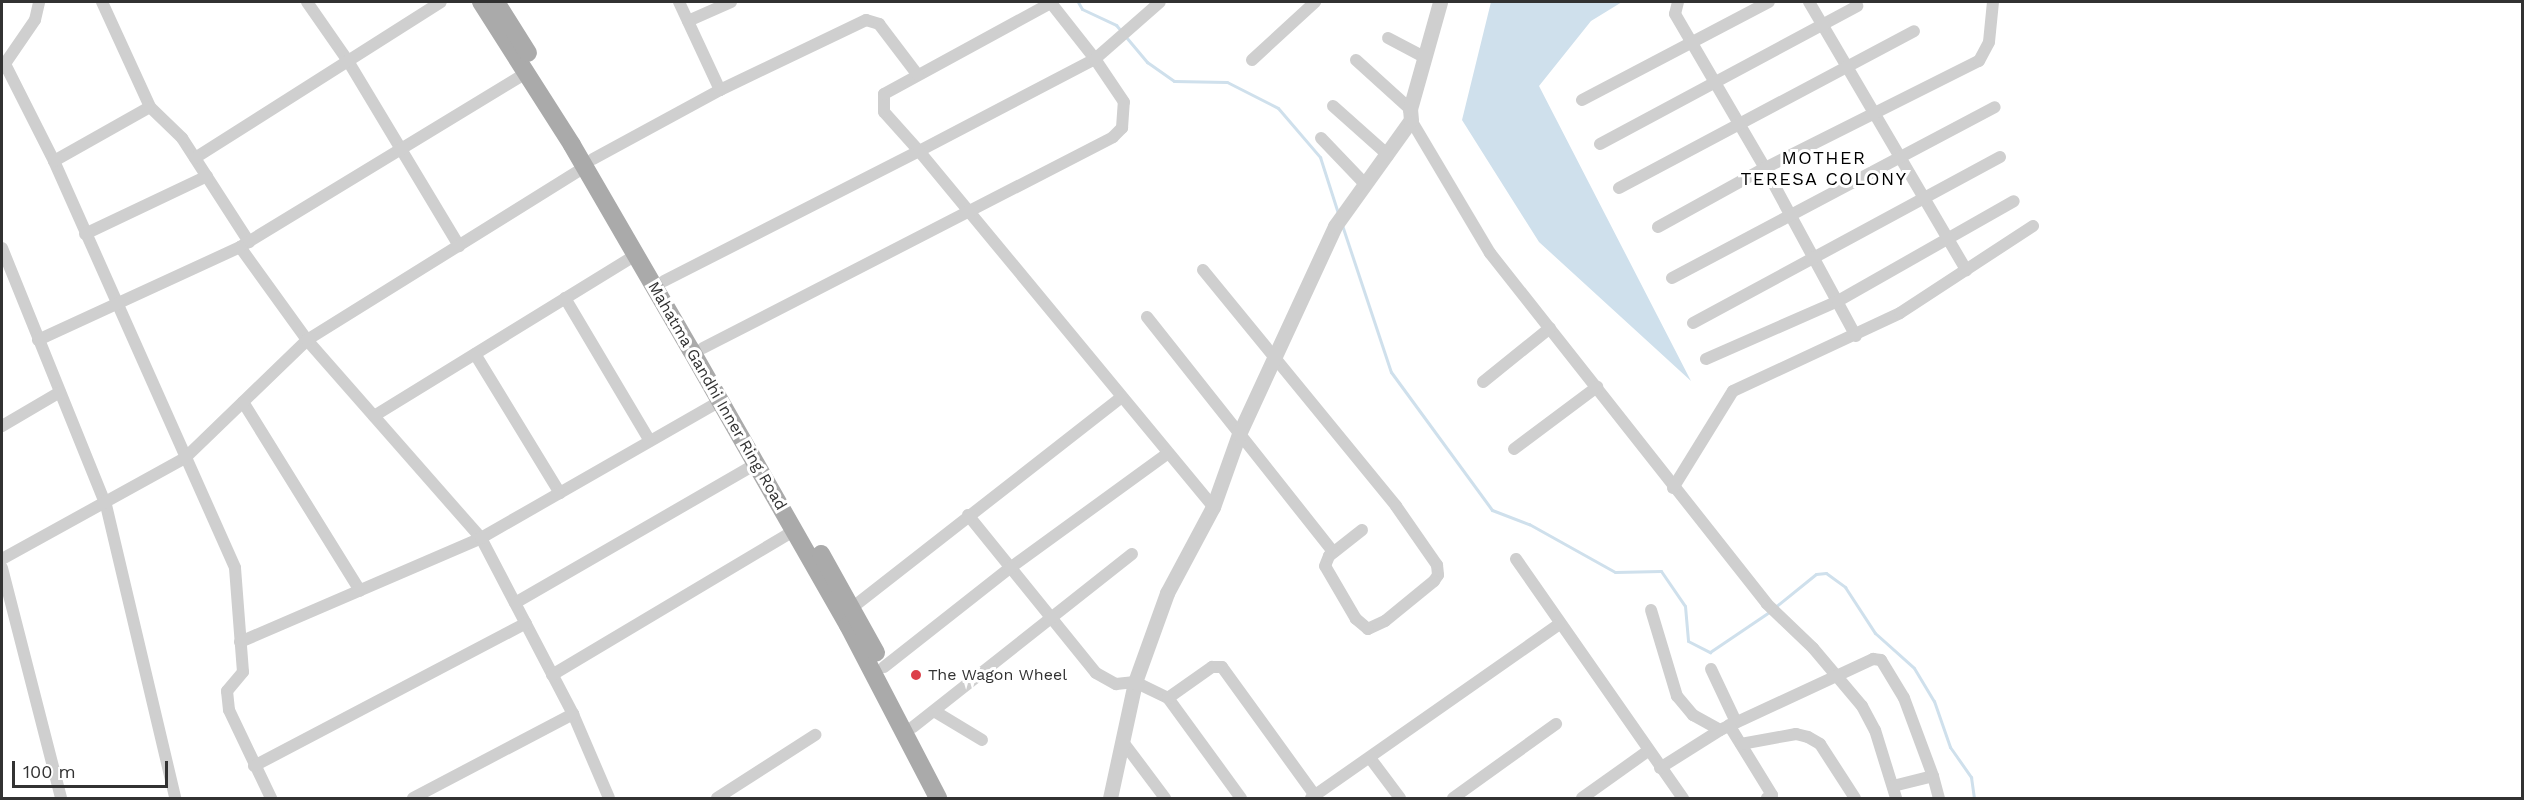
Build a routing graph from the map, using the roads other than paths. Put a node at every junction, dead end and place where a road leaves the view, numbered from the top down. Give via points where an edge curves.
1 (39, 2) edge
2 (102, 2) edge
3 (307, 2) edge
4 (441, 2) edge
5 (481, 2) edge
6 (496, 2) edge
7 (679, 2) edge
8 (731, 2) edge
9 (1052, 2) edge
10 (1160, 2) edge
11 (1315, 2) edge
12 (1440, 2) edge
13 (1678, 2) edge
14 (1769, 2) edge
15 (1809, 2) edge
16 (1993, 2) edge
17 (1857, 6) dead end
18 (688, 21) junction
19 (1823, 24) junction
20 (1914, 31) dead end
21 (1388, 38) dead end
22 (1693, 41) junction
23 (1424, 57) junction
24 (1095, 59) junction
25 (1252, 60) dead end
26 (1356, 60) dead end
27 (348, 62) junction
28 (4, 67) edge
29 (1850, 68) junction
30 (526, 73) junction
31 (917, 74) junction
32 (1716, 83) junction
33 (720, 90) junction
34 (1582, 100) dead end
35 (1334, 106) dead end
36 (150, 107) junction
37 (1995, 107) dead end
38 (1876, 112) junction
39 (1411, 114) junction
40 (1740, 124) junction
41 (1321, 138) dead end
42 (1600, 144) dead end
43 (920, 151) junction
44 (401, 152) junction
45 (1388, 154) junction
46 (1902, 156) junction
47 (2000, 157) dead end
48 (195, 158) junction
49 (54, 161) junction
50 (589, 163) junction
51 (1765, 168) junction
52 (207, 176) junction
53 (1365, 184) junction
54 (1619, 188) dead end
55 (1925, 199) junction
56 (2014, 201) dead end
57 (965, 210) junction
58 (1791, 216) junction
59 (2034, 226) dead end
60 (1658, 227) dead end
61 (85, 234) junction
62 (1948, 238) junction
63 (244, 244) junction
64 (459, 246) junction
65 (2, 248) edge
66 (636, 255) junction
67 (1814, 258) junction
68 (1203, 270) dead end
69 (1966, 270) junction
70 (1672, 278) dead end
71 (664, 281) junction
72 (565, 298) junction
73 (1838, 301) junction
74 (116, 305) junction
75 (1147, 317) dead end
76 (1693, 323) dead end
77 (1550, 328) junction
78 (1856, 336) junction
79 (38, 340) junction
80 (307, 340) junction
81 (703, 348) junction
82 (474, 354) junction
83 (1274, 360) junction
84 (1706, 360) dead end
85 (1483, 382) dead end
86 (1597, 387) junction
87 (60, 393) junction
88 (1122, 397) junction
89 (720, 401) junction
90 (243, 402) junction
91 (374, 416) junction
92 (2, 426) edge
93 (1239, 435) junction
94 (650, 441) junction
95 (1514, 449) dead end
96 (1168, 453) junction
97 (185, 458) junction
98 (756, 464) junction
99 (1673, 488) junction
100 (560, 494) junction
101 (106, 505) junction
102 (1213, 507) junction
103 (968, 515) junction
104 (1362, 530) dead end
105 (794, 531) junction
106 (482, 538) junction
107 (1334, 552) junction
108 (1132, 554) dead end
109 (2, 559) edge
110 (1516, 559) dead end
111 (2, 568) edge
112 (1010, 568) junction
113 (360, 591) junction
114 (515, 603) junction
115 (853, 607) junction
116 (1651, 610) dead end
117 (1051, 619) junction
118 (526, 623) junction
119 (1558, 625) junction
120 (240, 642) junction
121 (884, 667) junction
122 (1711, 669) dead end
123 (552, 675) junction
124 (1837, 676) junction
125 (1136, 682) junction
126 (1168, 698) junction
127 (934, 711) junction
128 (573, 714) junction
129 (1556, 724) dead end
130 (1728, 726) junction
131 (913, 727) junction
132 (815, 735) dead end
133 (982, 740) dead end
134 (1123, 742) junction
135 (1742, 744) junction
136 (1648, 751) junction
137 (1370, 758) junction
138 (254, 766) junction
139 (1660, 768) junction
140 (1933, 776) junction
141 (1895, 792) edge
142 (1771, 797) edge
143 (61, 798) edge
144 (175, 798) edge
145 (271, 798) edge
146 (413, 798) edge
147 (609, 798) edge
148 (717, 798) edge
149 (938, 798) edge
150 (950, 798) edge
151 (1110, 798) edge
152 (1166, 798) edge
153 (1241, 798) edge
154 (1315, 798) edge
155 (1400, 798) edge
156 (1452, 798) edge
157 (1582, 798) edge
158 (1683, 798) edge
159 (1855, 798) edge
160 (1939, 798) edge

1 - 28 street via 35,20
2 - 36 street
3 - 27 street
4 - 27 street
5 - 30 main road, Mahatma Gandhi Inner Ring Road
6 - 50 main road, Mahatma Gandhi Inner Ring Road
7 - 18 street
8 - 18 street
9 - 24 street
9 - 31 street
10 - 24 street
11 - 25 street
12 - 23 street
13 - 22 street via 1675,14
14 - 22 street
15 - 19 street
16 - 38 street via 1989,42 1978,61
17 - 19 street
18 - 33 street
19 - 29 street
19 - 32 street
20 - 29 street
21 - 23 street
22 - 32 street
22 - 34 street
23 - 39 street
24 - 43 street
24 - 57 street via 1124,102 1122,128 1113,137
26 - 39 street
27 - 44 street
27 - 48 street
28 - 49 street
29 - 38 street
29 - 40 street
30 - 44 street
30 - 50 main road, Mahatma Gandhi Inner Ring Road
31 - 33 street via 879,24 866,20
31 - 43 street via 884,94 881,102 895,127
32 - 40 street
32 - 42 street
33 - 50 street
35 - 45 street
36 - 48 street via 182,138
36 - 49 street
37 - 46 street
38 - 46 street
38 - 51 street
39 - 45 street
39 - 77 street via 1490,253
40 - 51 street
40 - 54 street
41 - 53 street
43 - 57 street
43 - 71 street
44 - 63 street
44 - 64 street
45 - 53 street
46 - 55 street
46 - 58 street
47 - 55 street
48 - 52 street
49 - 61 street
50 - 64 street
50 - 66 main road, Mahatma Gandhi Inner Ring Road
50 - 71 main road, Mahatma Gandhi Inner Ring Road
51 - 58 street
51 - 60 street
52 - 61 street
52 - 63 street
53 - 83 street via 1335,226
55 - 62 street
55 - 67 street
56 - 62 street
57 - 81 street
57 - 88 street
58 - 67 street
58 - 70 street
59 - 69 street
61 - 74 street
62 - 69 street
62 - 73 street
63 - 74 street
63 - 80 street
64 - 80 street
65 - 79 street
66 - 72 street
66 - 89 main road, Mahatma Gandhi Inner Ring Road
67 - 73 street
67 - 76 street
68 - 83 street
69 - 78 street
71 - 81 main road, Mahatma Gandhi Inner Ring Road
72 - 82 street
72 - 94 street
73 - 78 street
73 - 84 street
74 - 79 street
74 - 97 street
75 - 93 street
77 - 85 street
77 - 86 street
78 - 99 street via 1754,378 1733,391
79 - 87 street
80 - 90 street
80 - 91 street
81 - 115 main road, Mahatma Gandhi Inner Ring Road
82 - 91 street
82 - 100 street
83 - 93 street
83 - 107 street via 1396,507 1437,565 1438,574 1385,621 1368,629 1362,627 1327,570 1326,562
86 - 95 street
86 - 99 street
87 - 92 street
87 - 101 street
88 - 96 street
88 - 103 street
89 - 94 street
89 - 98 main road, Mahatma Gandhi Inner Ring Road
90 - 97 street
90 - 113 street
91 - 106 street
93 - 102 street
93 - 107 street
94 - 100 street
96 - 102 street
96 - 112 street
97 - 101 street
97 - 120 street via 235,568 241,601
98 - 105 main road, Mahatma Gandhi Inner Ring Road
98 - 114 street
99 - 124 street via 1767,604
100 - 106 street
101 - 109 street
101 - 144 street
102 - 125 street via 1167,593
103 - 112 street
103 - 115 street
104 - 107 street
105 - 123 street
105 - 149 main road, Mahatma Gandhi Inner Ring Road
106 - 113 street
106 - 114 street
108 - 117 street
110 - 119 street
111 - 143 street
112 - 117 street
112 - 121 street
113 - 120 street
114 - 118 street
115 - 121 main road, Mahatma Gandhi Inner Ring Road
116 - 130 street via 1677,696 1693,715
117 - 125 street via 1105,681
117 - 127 street
118 - 123 street
118 - 138 street
119 - 136 street
119 - 137 street
120 - 138 street via 243,672 227,691 229,710
121 - 131 main road, Mahatma Gandhi Inner Ring Road
122 - 130 street
123 - 128 street
124 - 130 street
124 - 140 street via 1873,659 1881,660 1904,698
124 - 141 street via 1869,717
125 - 126 street
125 - 134 street
126 - 153 street
126 - 154 street via 1212,667 1222,667
127 - 131 street
127 - 133 street
128 - 146 street
128 - 147 street
129 - 156 street
130 - 135 street
130 - 139 street
131 - 150 main road, Mahatma Gandhi Inner Ring Road
132 - 148 street
134 - 151 street
134 - 152 street
135 - 142 street
135 - 159 street via 1797,734 1808,737 1820,744
136 - 139 street
136 - 157 street
137 - 154 street
137 - 155 street
138 - 145 street
139 - 158 street
140 - 141 street
140 - 160 street

